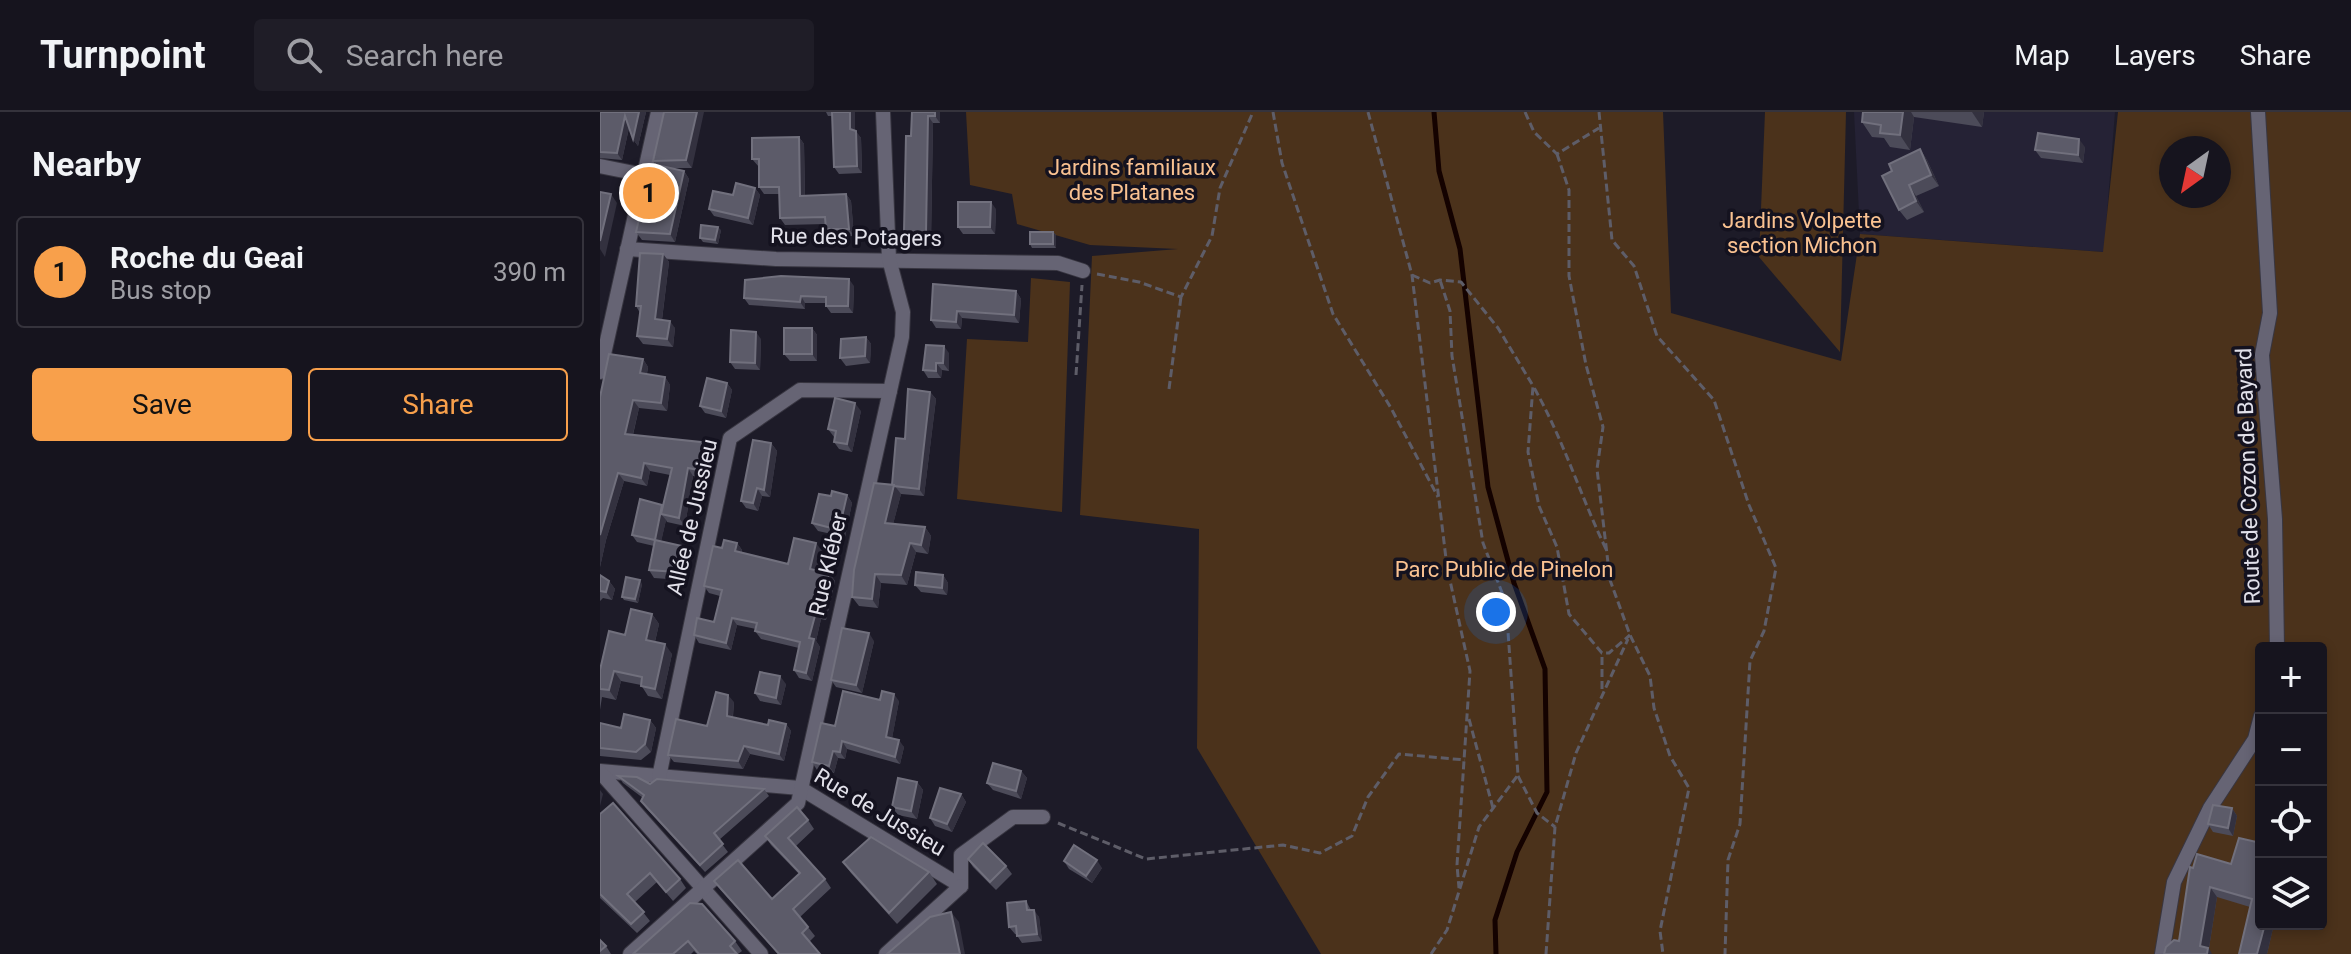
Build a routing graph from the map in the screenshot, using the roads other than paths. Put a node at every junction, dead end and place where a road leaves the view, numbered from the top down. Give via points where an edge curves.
1 (658, 112) edge
2 (883, 112) edge
3 (2258, 112) edge
4 (600, 166) edge
5 (644, 175) junction
6 (627, 249) junction
7 (889, 259) junction
8 (1083, 271) road end
9 (600, 372) edge
10 (890, 391) junction
11 (2277, 642) edge
12 (2255, 739) edge
13 (600, 772) edge
14 (659, 777) junction
15 (800, 788) junction
16 (1043, 817) road end
17 (961, 886) junction
18 (703, 889) junction
19 (630, 954) edge
20 (761, 954) edge
21 (886, 954) edge
22 (2162, 954) edge

1 - 5 street
2 - 7 street, Rue Kléber
3 - 11 street, Route de Cozon de Bayard via 2270,313 2262,355 2275,519
4 - 5 street
5 - 6 street
6 - 7 street, Rue des Potagers via 776,259
6 - 9 street
7 - 8 street, Rue des Potagers via 1058,263
7 - 10 street, Rue Kléber via 903,312
10 - 14 street, Allée de Jussieu via 800,390 730,438
10 - 15 street, Rue Kléber
12 - 22 street via 2210,808 2174,882
13 - 14 street, Rue de Jussieu
13 - 18 street
14 - 15 street, Rue de Jussieu
15 - 17 street, Rue de Jussieu
15 - 18 street, Rue Kléber via 798,803
16 - 17 street, Rue de Jussieu via 1013,817 961,855
17 - 21 street
18 - 19 street, Rue Kléber
18 - 20 street

